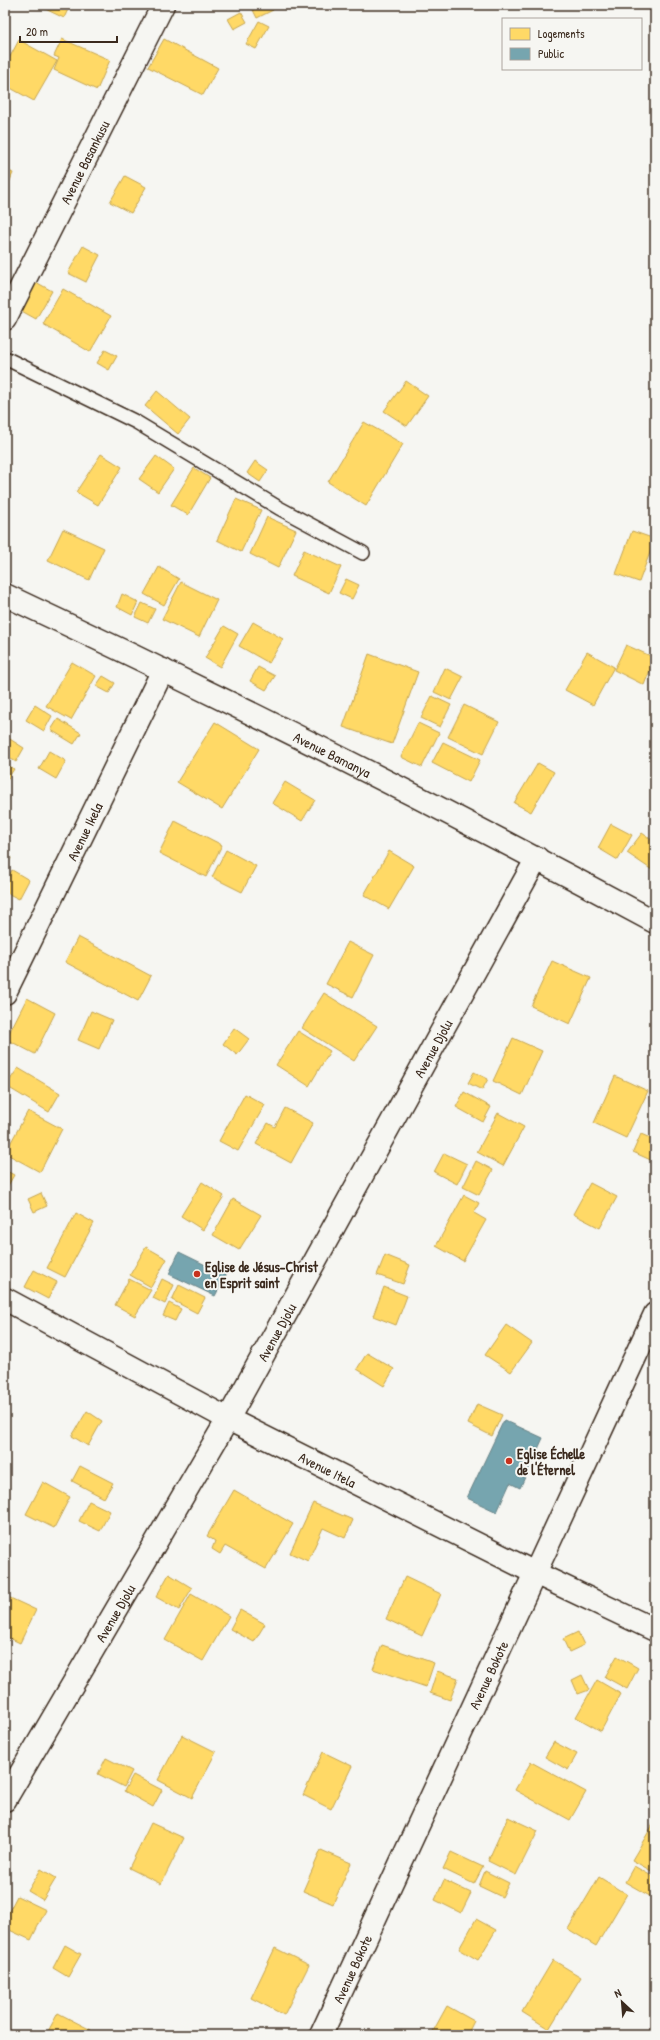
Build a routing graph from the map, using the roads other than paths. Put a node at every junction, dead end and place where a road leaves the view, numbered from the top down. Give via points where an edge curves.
1 (163, 5) edge
2 (5, 319) edge
3 (5, 358) edge
4 (363, 553) dead end
5 (5, 595) edge
6 (163, 670) junction
7 (537, 858) junction
8 (655, 922) edge
9 (5, 992) edge
10 (5, 1299) edge
11 (655, 1314) edge
12 (228, 1420) junction
13 (535, 1573) junction
14 (655, 1630) edge
15 (5, 1800) edge
16 (321, 2035) edge

1 - 2 street, Avenue Basankusu
3 - 4 lane via 136,422 279,508
5 - 6 street, Avenue Bamanya
6 - 7 street, Avenue Bamanya
6 - 9 street, Avenue Ikela
7 - 8 street, Avenue Bamanya
7 - 12 street, Avenue Djolu
10 - 12 street, Avenue Itela
11 - 13 street, Avenue Bokote
12 - 13 street, Avenue Itela
12 - 15 street, Avenue Djolu
13 - 14 street, Avenue Itela
13 - 16 street, Avenue Bokote

